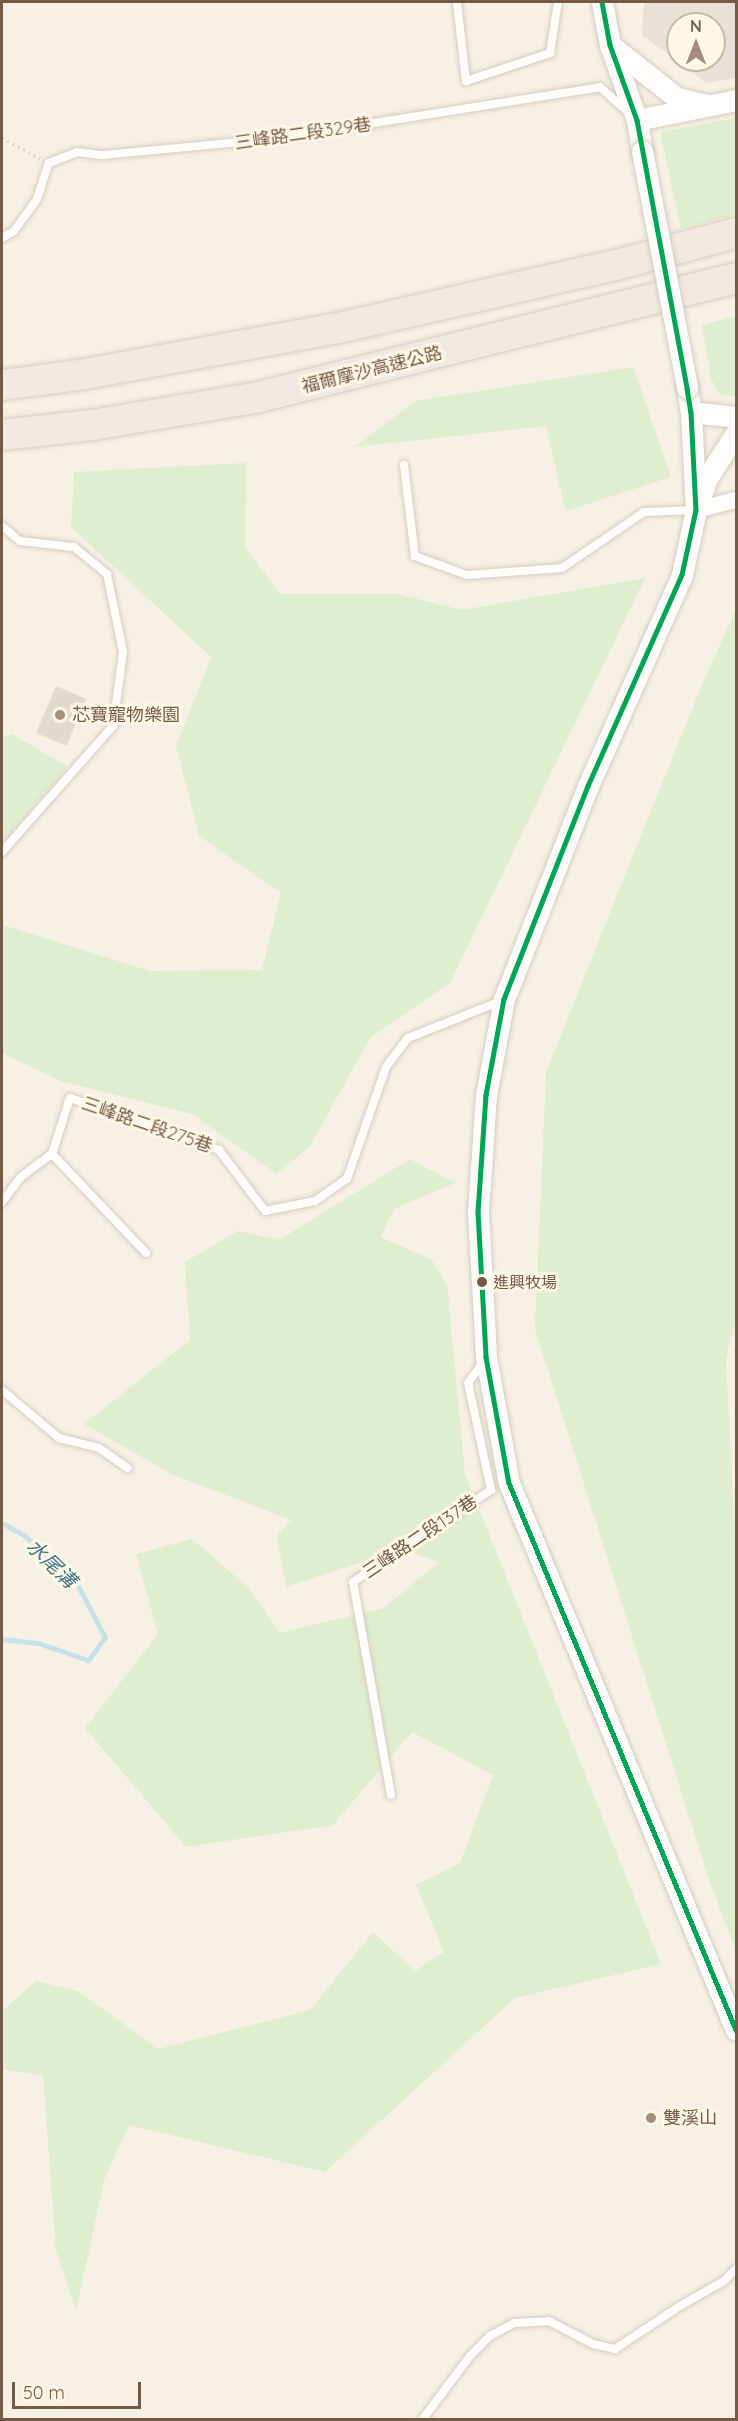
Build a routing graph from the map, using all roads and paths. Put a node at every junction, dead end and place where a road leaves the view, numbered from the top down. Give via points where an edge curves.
1 (457, 2) edge
2 (558, 2) edge
3 (602, 2) edge
4 (610, 45) junction
5 (736, 100) edge
6 (707, 105) junction
7 (637, 120) junction
8 (2, 138) edge
9 (50, 163) junction
10 (736, 232) edge
11 (2, 238) edge
12 (736, 278) edge
13 (2, 385) edge
14 (691, 412) junction
15 (736, 417) edge
16 (736, 433) edge
17 (2, 435) edge
18 (404, 465) dead end
19 (736, 500) edge
20 (696, 510) junction
21 (2, 526) edge
22 (2, 852) edge
23 (504, 999) junction
24 (52, 1154) junction
25 (2, 1202) edge
26 (146, 1253) dead end
27 (486, 1357) junction
28 (2, 1390) edge
29 (128, 1468) dead end
30 (391, 1795) dead end
31 (736, 2030) edge
32 (736, 2269) edge
33 (422, 2420) edge

1 - 2 lane via 466,81 550,53
3 - 4 street
4 - 6 street via 677,98
4 - 7 street
5 - 6 street
6 - 7 street
7 - 9 lane, 三峰路二段329巷 via 600,87 306,135 171,150 103,155 77,152
7 - 14 street, bridge
8 - 9 path
9 - 11 lane via 37,199 14,231
10 - 13 highway via 620,264 338,328 86,374
12 - 17 highway, 福爾摩沙高速公路 via 260,397 92,425
14 - 15 street
14 - 20 street
16 - 20 street via 708,478
18 - 20 lane via 415,555 467,575 562,568 644,512
19 - 20 street
20 - 23 street via 682,575 588,786
21 - 22 lane via 20,541 74,548 107,574 123,652 113,726
23 - 24 lane, 三峰路二段275巷 via 408,1038 386,1067 347,1179 315,1202 265,1211 219,1150 70,1098
23 - 27 street via 486,1095 478,1212
24 - 25 lane via 21,1178
24 - 26 lane
27 - 30 lane, 三峰路二段137巷 via 468,1383 491,1490 353,1582
27 - 31 street via 509,1483
28 - 29 lane via 58,1438 99,1448
32 - 33 lane via 724,2281 615,2349 592,2344 549,2321 514,2324 490,2336 470,2355

